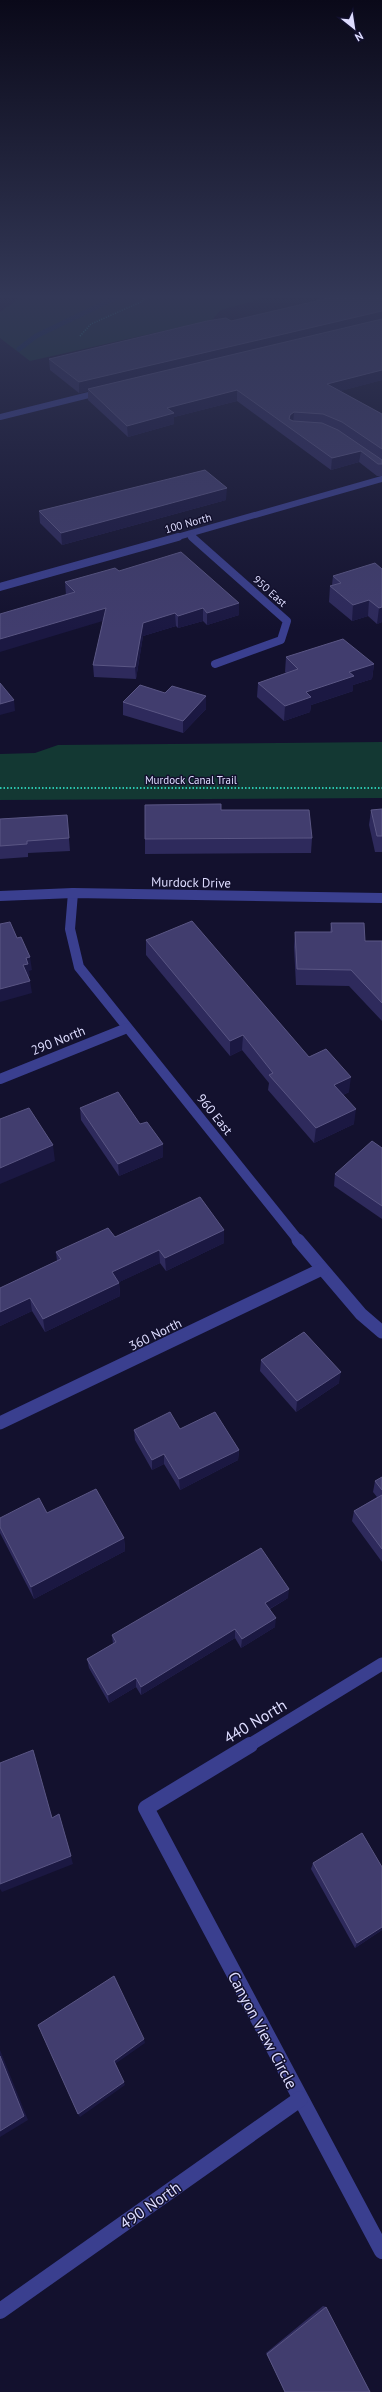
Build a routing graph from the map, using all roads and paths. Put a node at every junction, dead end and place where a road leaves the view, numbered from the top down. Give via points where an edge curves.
1 (34, 409) edge
2 (0, 417) edge
3 (382, 479) edge
4 (189, 534) junction
5 (0, 587) edge
6 (215, 664) dead end
7 (0, 788) edge
8 (382, 788) edge
9 (73, 893) junction
10 (0, 896) edge
11 (382, 898) edge
12 (127, 1028) junction
13 (0, 1079) edge
14 (322, 1269) junction
15 (382, 1332) edge
16 (0, 1423) edge
17 (382, 1664) edge
18 (146, 1808) joint
19 (300, 2099) junction
20 (382, 2250) edge
21 (0, 2311) edge

1 - 2 street
3 - 4 street, 100 North
4 - 5 street, 100 North
4 - 6 street, 950 East via 287,621 280,640
7 - 8 path, Murdock Canal Trail
9 - 10 street, Murdock Drive
9 - 11 street, Murdock Drive
9 - 12 street, 960 East via 70,929 79,967
12 - 13 street, 290 North
12 - 14 street, 960 East
14 - 15 street, 960 East via 361,1314
14 - 16 street, 360 North
17 - 18 street, 440 North
18 - 19 street, Canyon View Circle
19 - 20 street, Canyon View Circle
19 - 21 street, 490 North

